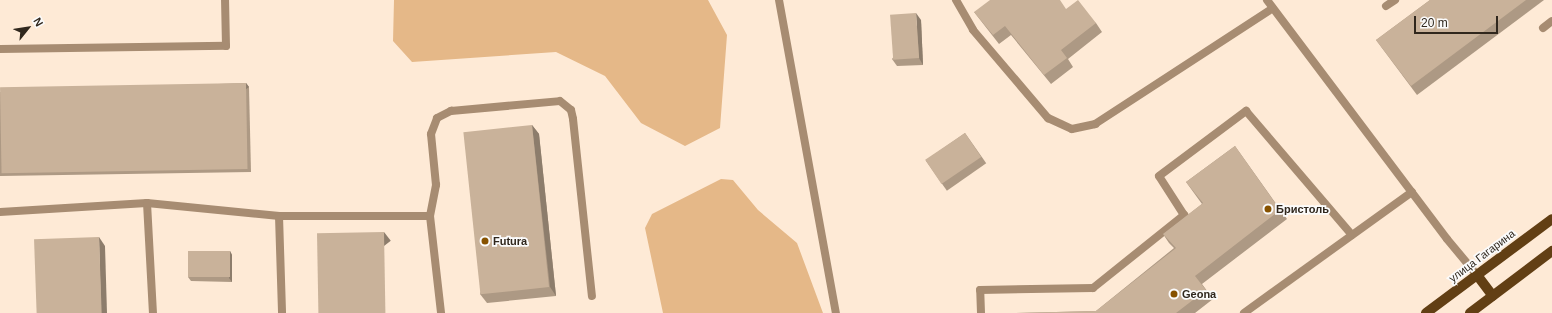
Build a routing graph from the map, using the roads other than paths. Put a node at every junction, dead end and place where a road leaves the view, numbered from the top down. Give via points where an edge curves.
1 (225, 0) edge
2 (779, 0) edge
3 (1268, 0) edge
4 (1395, 0) edge
5 (954, 1) edge
6 (1386, 6) dead end
7 (1273, 8) junction
8 (1552, 21) edge
9 (1543, 28) dead end
10 (0, 49) edge
11 (1412, 192) junction
12 (146, 203) junction
13 (0, 212) edge
14 (279, 216) junction
15 (430, 216) junction
16 (1552, 219) edge
17 (1352, 235) junction
18 (1552, 251) edge
19 (1477, 275) junction
20 (592, 296) dead end
21 (1493, 296) junction
22 (152, 313) edge
23 (282, 313) edge
24 (441, 313) edge
25 (836, 313) edge
26 (981, 313) edge
27 (1244, 313) edge
28 (1426, 313) edge
29 (1470, 313) edge

1 - 10 street via 226,46
2 - 25 street
3 - 7 street
4 - 6 street
5 - 7 street via 973,30 1048,118 1072,128 1095,124
7 - 11 street
8 - 9 street
11 - 17 street
11 - 19 street
12 - 13 street
12 - 14 street
12 - 22 street
14 - 15 street
14 - 23 street
15 - 20 street via 436,185 431,134 437,118 451,111 560,101 571,110 573,120
15 - 24 street
16 - 19 main road, улица Гагарина
17 - 26 street via 1246,111 1159,176 1184,215 1092,288 980,290
17 - 27 street
18 - 21 main road
19 - 21 main road
19 - 28 main road, улица Гагарина
21 - 29 main road

